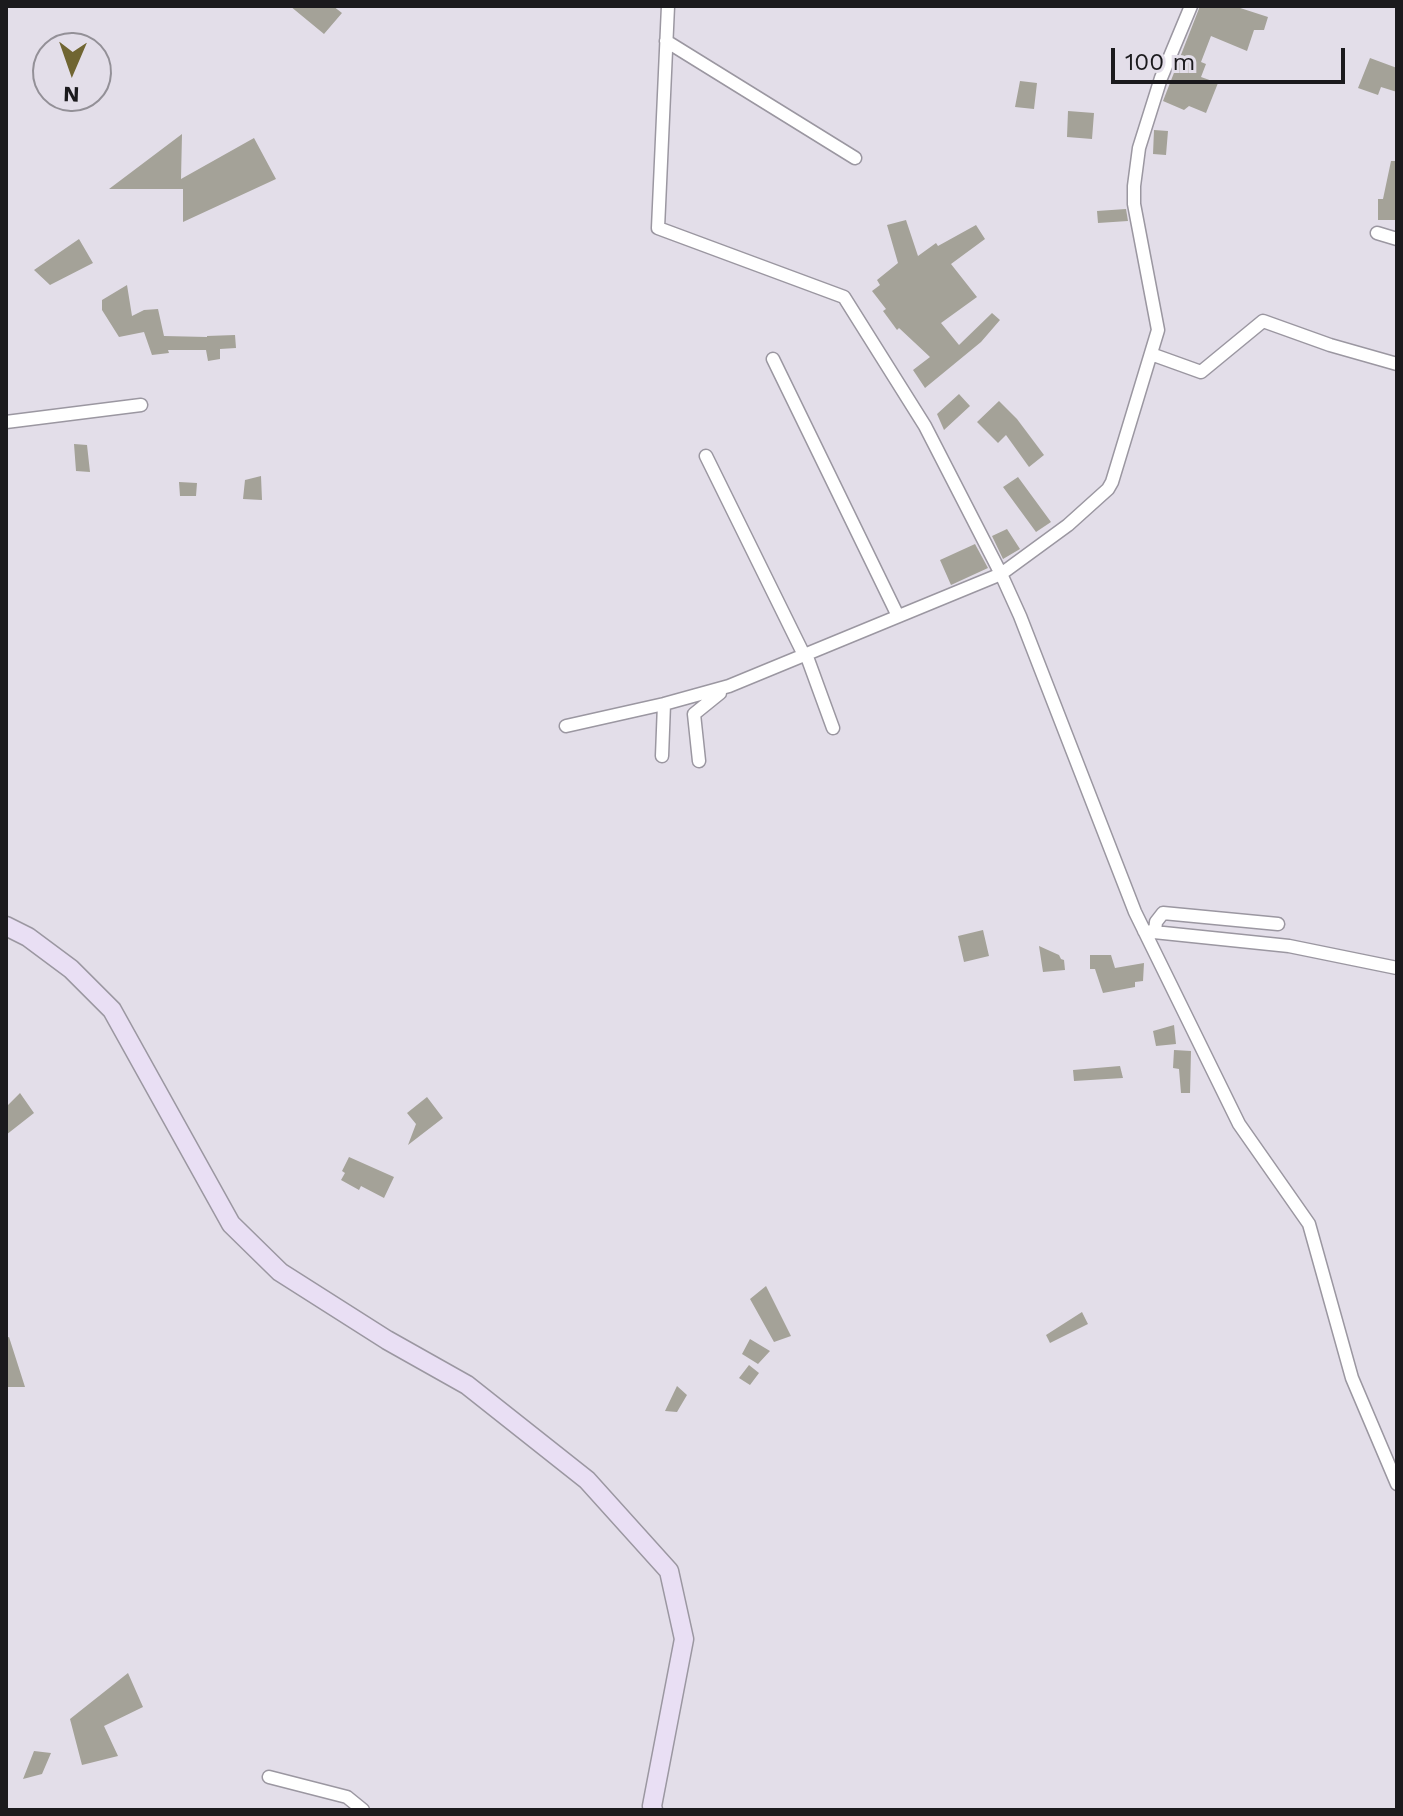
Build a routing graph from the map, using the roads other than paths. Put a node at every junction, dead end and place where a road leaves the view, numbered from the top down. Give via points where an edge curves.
1 (668, 6) edge
2 (1191, 6) edge
3 (666, 41) junction
4 (855, 158) dead end
5 (1377, 233) dead end
6 (1397, 239) edge
7 (1151, 354) junction
8 (773, 359) dead end
9 (1397, 364) edge
10 (141, 405) dead end
11 (6, 422) edge
12 (706, 456) dead end
13 (1001, 574) junction
14 (898, 616) junction
15 (805, 654) junction
16 (729, 686) junction
17 (664, 704) junction
18 (566, 726) dead end
19 (833, 728) dead end
20 (662, 756) dead end
21 (699, 761) dead end
22 (1278, 924) dead end
23 (6, 926) edge
24 (1150, 932) junction
25 (1397, 968) edge
26 (1397, 1484) edge
27 (269, 1777) dead end
28 (363, 1810) edge
29 (653, 1810) edge

1 - 3 street
2 - 7 street via 1161,78 1135,170 1136,219 1158,330
3 - 4 street
3 - 13 street via 658,228 844,297 925,426
5 - 6 street
7 - 9 street via 1201,372 1263,321
7 - 13 street via 1110,486
8 - 14 street
10 - 11 street
12 - 15 street
13 - 14 street
13 - 24 street via 1135,912
14 - 15 street
15 - 16 street
15 - 19 street
16 - 17 street
16 - 21 street via 694,714
17 - 18 street
17 - 20 street
22 - 24 street via 1163,913
23 - 29 street via 71,969 112,1010 231,1224 280,1272 467,1385 587,1480 669,1571 684,1639
24 - 25 street via 1289,946
24 - 26 street via 1239,1124 1309,1224 1352,1378
27 - 28 street via 347,1797

